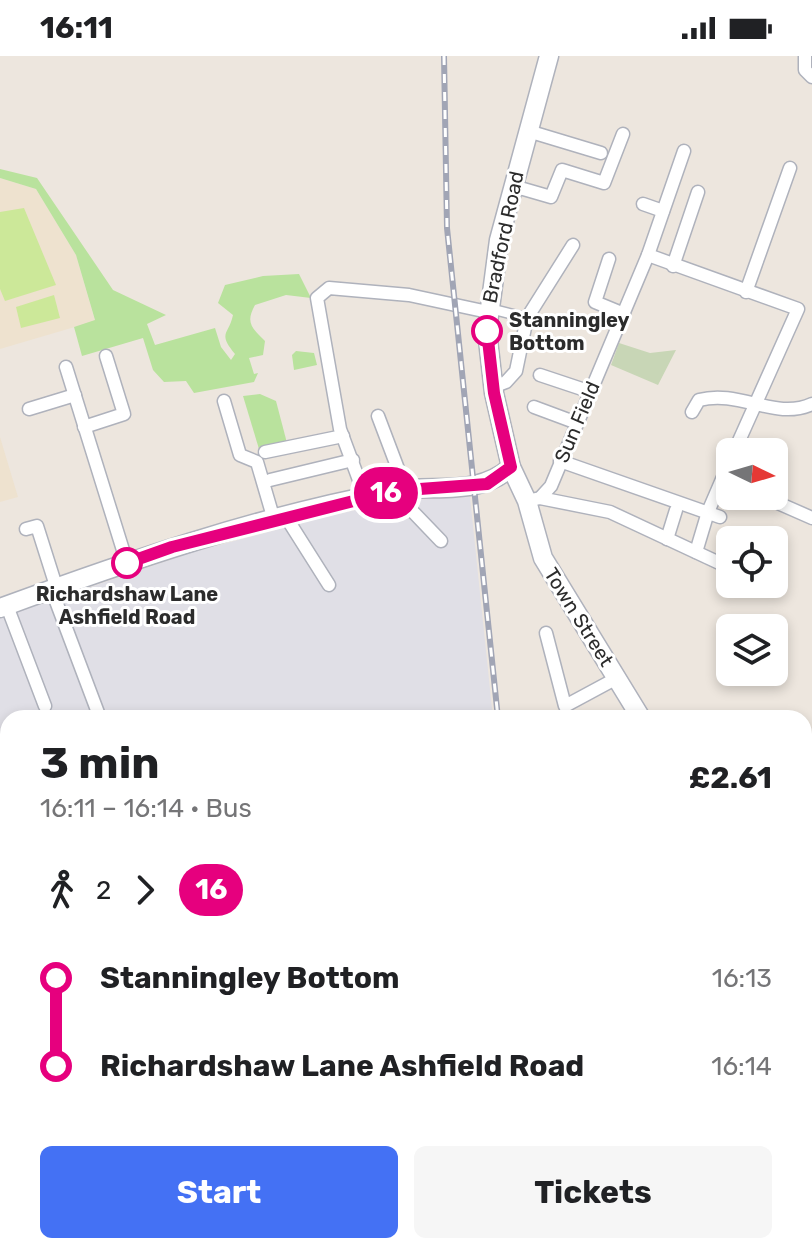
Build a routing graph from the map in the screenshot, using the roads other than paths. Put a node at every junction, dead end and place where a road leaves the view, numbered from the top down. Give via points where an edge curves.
1 (549, 56) edge
2 (805, 56) edge
3 (812, 77) edge
4 (528, 131) junction
5 (623, 134) dead end
6 (684, 151) dead end
7 (601, 153) dead end
8 (790, 168) dead end
9 (513, 186) junction
10 (698, 192) dead end
11 (643, 204) dead end
12 (663, 211) junction
13 (573, 245) dead end
14 (648, 255) junction
15 (609, 259) dead end
16 (673, 266) junction
17 (746, 292) junction
18 (798, 309) junction
19 (488, 310) junction
20 (812, 311) edge
21 (624, 314) junction
22 (527, 318) junction
23 (106, 356) dead end
24 (66, 367) dead end
25 (540, 375) dead end
26 (493, 387) junction
27 (591, 392) junction
28 (75, 395) junction
29 (224, 401) dead end
30 (755, 403) junction
31 (812, 404) edge
32 (534, 407) dead end
33 (29, 409) dead end
34 (692, 412) dead end
35 (378, 416) dead end
36 (577, 423) junction
37 (84, 427) junction
38 (343, 436) junction
39 (740, 438) edge
40 (265, 452) dead end
41 (353, 460) junction
42 (560, 461) junction
43 (511, 467) junction
44 (270, 480) dead end
45 (400, 490) junction
46 (366, 499) junction
47 (534, 499) junction
48 (788, 507) edge
49 (716, 508) edge
50 (676, 510) dead end
51 (714, 514) junction
52 (280, 518) junction
53 (812, 518) edge
54 (26, 529) dead end
55 (667, 539) junction
56 (441, 541) dead end
57 (696, 552) junction
58 (716, 561) edge
59 (127, 563) junction
60 (329, 585) dead end
61 (54, 587) junction
62 (3, 607) edge
63 (546, 633) dead end
64 (617, 678) junction
65 (45, 706) dead end
66 (97, 710) edge
67 (636, 710) edge

1 - 4 main road, Bradford Road
2 - 3 street via 805,70
4 - 7 street
4 - 9 main road, Bradford Road
5 - 9 street via 604,183 562,170 551,197
6 - 12 street, Sun Field
8 - 17 street
9 - 19 main road, Bradford Road
10 - 16 street
11 - 12 street
12 - 14 street, Sun Field
13 - 22 street
14 - 16 street
14 - 21 street, Sun Field
15 - 21 street via 595,302
16 - 17 street
17 - 18 street
18 - 20 street
18 - 30 street
19 - 22 street
19 - 26 main road, Bradford Road
19 - 38 street via 360,289 324,290 317,298
21 - 27 street, Sun Field
22 - 26 street via 516,371
23 - 37 street via 124,414
24 - 28 street
25 - 27 street
26 - 43 main road, Bradford Road
27 - 36 street, Sun Field
28 - 33 street
28 - 37 street
29 - 52 street via 240,455 257,462
30 - 31 street via 796,411
30 - 34 street via 718,395 699,400
30 - 39 street
32 - 36 street
35 - 45 street
36 - 42 street, Sun Field
37 - 59 street
38 - 40 street
38 - 41 street
41 - 44 street
41 - 46 street
42 - 47 street, Sun Field via 551,486
42 - 51 street
43 - 45 main road via 487,484
43 - 47 main road, Town Street
45 - 46 main road
45 - 56 street
46 - 52 main road
47 - 55 street via 610,512
47 - 64 main road, Town Street via 543,558
48 - 53 street
49 - 51 street
50 - 55 street
51 - 57 street
52 - 59 main road
52 - 60 street
54 - 61 street via 37,526
55 - 57 street
57 - 58 street
59 - 61 main road
61 - 62 main road
61 - 66 street
62 - 65 street
63 - 64 street via 565,706
64 - 67 main road, Town Street

